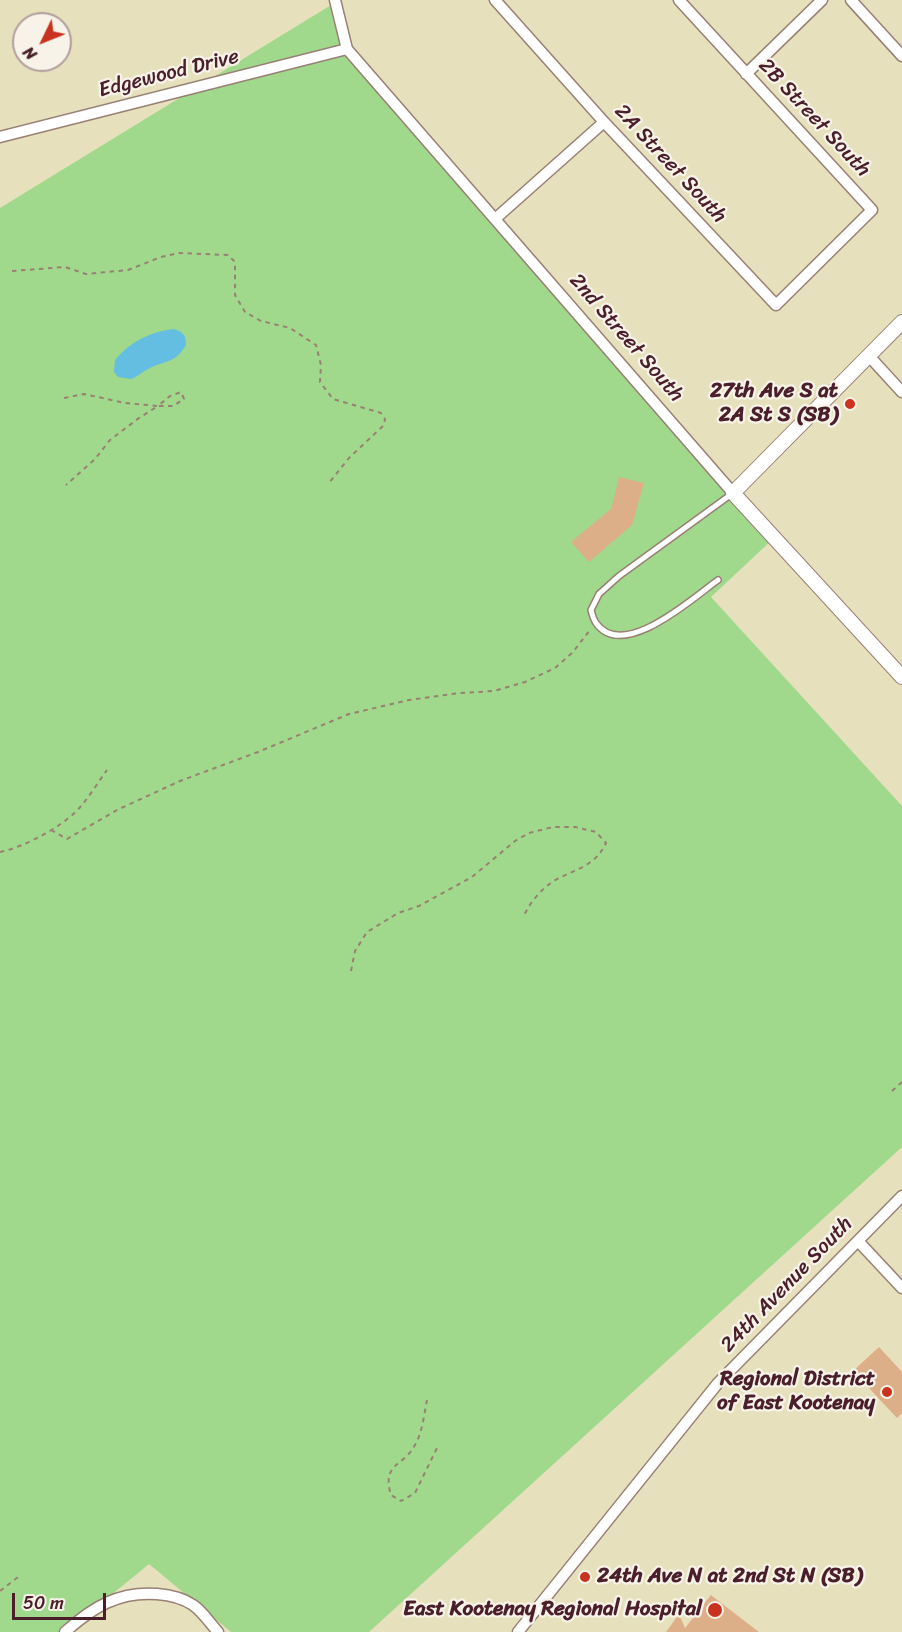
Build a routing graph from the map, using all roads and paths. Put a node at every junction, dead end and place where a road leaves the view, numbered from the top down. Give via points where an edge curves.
1 (335, 0) edge
2 (495, 0) edge
3 (679, 0) edge
4 (822, 0) edge
5 (851, 0) edge
6 (347, 48) junction
7 (902, 56) edge
8 (746, 74) junction
9 (604, 122) junction
10 (0, 137) edge
11 (495, 219) junction
12 (821, 260) joint
13 (12, 271) dead end
14 (902, 322) edge
15 (869, 356) junction
16 (902, 392) edge
17 (64, 398) dead end
18 (158, 406) junction
19 (330, 483) dead end
20 (66, 484) dead end
21 (734, 493) junction
22 (718, 579) dead end
23 (596, 623) junction
24 (902, 677) edge
25 (107, 770) dead end
26 (51, 830) junction
27 (0, 852) edge
28 (524, 915) dead end
29 (351, 971) dead end
30 (902, 1082) edge
31 (892, 1091) dead end
32 (902, 1196) edge
33 (858, 1241) junction
34 (902, 1288) edge
35 (427, 1400) dead end
36 (437, 1448) dead end
37 (18, 1577) dead end
38 (0, 1591) edge
39 (65, 1632) edge
40 (218, 1632) edge
41 (518, 1632) edge

1 - 6 street
2 - 9 street, 2A Street South
3 - 8 street, 2B Street South
4 - 8 street
5 - 7 street
6 - 10 street, Edgewood Drive
6 - 11 street, 2nd Street South
8 - 12 street, 2B Street South via 872,210
9 - 11 street
9 - 12 street, 2A Street South via 776,305
11 - 21 street, 2nd Street South
13 - 19 path via 65,267 86,274 128,270 179,253 228,255 235,262 235,295 245,312 261,321 290,328 316,345 320,382 333,399 381,413 385,419 384,425 349,458
14 - 15 street
15 - 16 street
15 - 21 street
17 - 18 path via 84,394
18 - 18 path via 170,396 181,392 184,399 173,406
18 - 20 path via 110,440
21 - 23 lane via 599,594 591,610
21 - 24 street, 2nd Street South
22 - 23 lane via 666,618 632,635 615,636
23 - 26 path via 555,668 525,682 494,691 409,700 349,714 180,781 67,839
25 - 26 path via 81,807
26 - 27 path
28 - 29 path via 533,899 555,880 585,867 602,853 606,843 596,831 553,827 529,833 472,877 398,913 367,933 355,951
30 - 31 path
32 - 33 street, 24th Avenue South
33 - 34 street
33 - 41 street, 24th Avenue South via 718,1383
35 - 36 path via 416,1444 392,1469 387,1482 391,1495 401,1501 415,1493
37 - 38 path
39 - 40 street via 102,1605 131,1593 170,1595 193,1605

